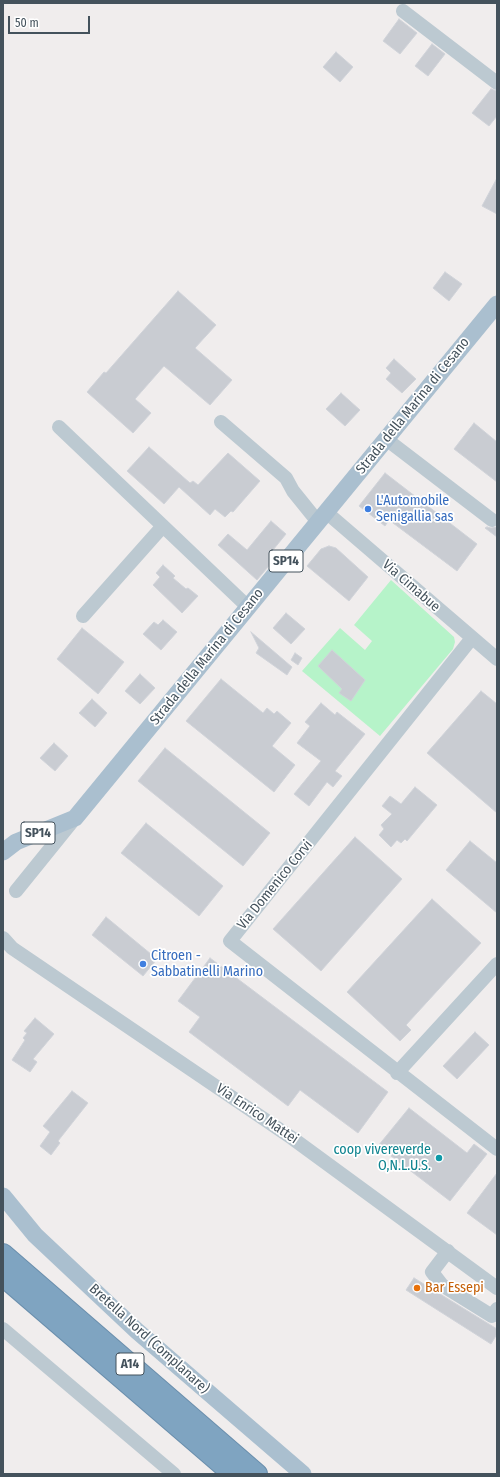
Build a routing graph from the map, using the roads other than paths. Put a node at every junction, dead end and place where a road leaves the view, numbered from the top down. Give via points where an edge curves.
1 (403, 11) dead end
2 (497, 83) edge
3 (497, 304) edge
4 (221, 422) dead end
5 (59, 427) dead end
6 (386, 439) junction
7 (322, 517) junction
8 (492, 520) dead end
9 (163, 526) junction
10 (248, 608) junction
11 (83, 616) dead end
12 (472, 638) junction
13 (497, 659) edge
14 (75, 818) junction
15 (3, 852) edge
16 (16, 891) dead end
17 (6, 944) edge
18 (497, 964) edge
19 (397, 1072) junction
20 (497, 1149) edge
21 (3, 1196) edge
22 (448, 1251) junction
23 (3, 1254) edge
24 (3, 1276) edge
25 (497, 1288) edge
26 (497, 1309) edge
27 (3, 1329) edge
28 (174, 1474) edge
29 (233, 1474) edge
30 (257, 1474) edge
31 (303, 1474) edge

1 - 2 street
3 - 6 main road, Strada della Marina di Cesano / SP14
4 - 7 street, Via Cimabue via 286,478 292,491
5 - 9 street
6 - 7 main road, Strada della Marina di Cesano / SP14
6 - 8 street
7 - 10 main road, Strada della Marina di Cesano / SP14
7 - 12 street, Via Cimabue
9 - 10 street
9 - 11 street
10 - 14 main road, Strada della Marina di Cesano / SP14
12 - 13 street, Via Cimabue
12 - 19 street, Via Domenico Corvi via 230,942
14 - 15 main road, Strada della Marina di Cesano / SP14 via 16,842
14 - 16 street
17 - 22 street, Via Enrico Mattei via 292,1138
18 - 19 street
19 - 20 street, Via Domenico Corvi
21 - 31 main road, Bretella Nord (Complanare) via 35,1235 138,1330
22 - 25 street, Via Enrico Mattei
22 - 26 street via 432,1272 442,1285 492,1316
23 - 30 highway, A14
24 - 29 highway, A14
27 - 28 street

